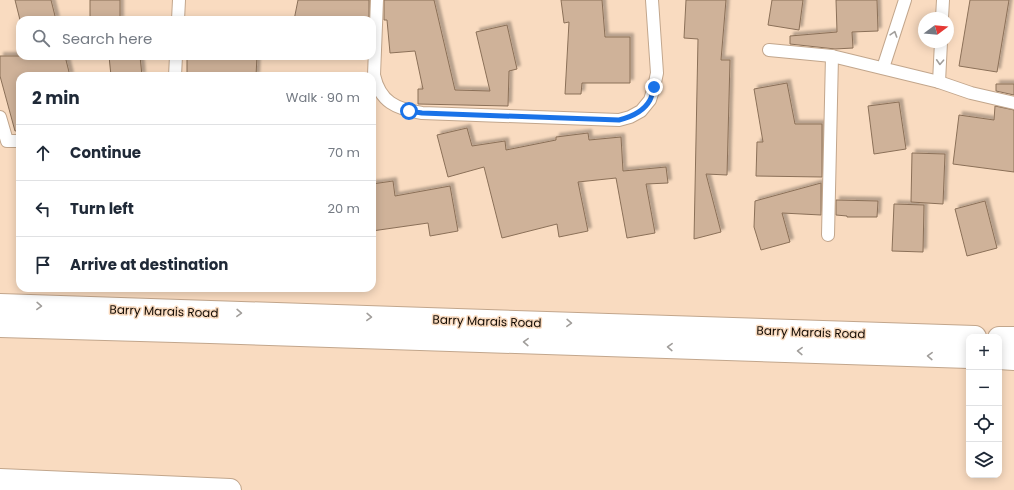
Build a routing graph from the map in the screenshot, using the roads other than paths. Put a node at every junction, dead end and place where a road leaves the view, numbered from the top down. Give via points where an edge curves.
1 (179, 0) edge
2 (377, 0) edge
3 (652, 0) edge
4 (905, 0) edge
5 (943, 0) edge
6 (942, 12) edge
7 (178, 16) edge
8 (376, 25) edge
9 (941, 48) edge
10 (770, 50) dead end
11 (832, 56) junction
12 (176, 60) edge
13 (375, 60) edge
14 (883, 68) junction
15 (175, 72) edge
16 (374, 72) edge
17 (938, 82) junction
18 (376, 85) edge
19 (1014, 103) edge
20 (0, 117) edge
21 (3, 140) edge
22 (16, 141) edge
23 (828, 235) dead end
24 (0, 305) edge
25 (0, 326) edge
26 (966, 337) edge
27 (1002, 338) edge
28 (1014, 338) edge
29 (966, 357) edge
30 (1002, 358) edge
31 (1014, 358) edge
32 (0, 480) edge
33 (218, 490) edge

1 - 7 lane
2 - 8 lane
3 - 18 lane via 657,73 650,100 641,111 630,117 619,120 422,113 395,106 381,94
14 -> 4 lane
5 - 6 lane
9 -> 17 lane
10 - 11 lane
11 - 14 lane
11 - 23 lane
12 - 15 lane
13 - 16 lane
14 - 17 lane
17 - 19 lane
20 - 21 lane
21 - 22 lane
24 -> 26 main road, Barry Marais Road
29 -> 25 main road, Barry Marais Road
27 - 28 main road
30 - 31 main road
32 - 33 main road

